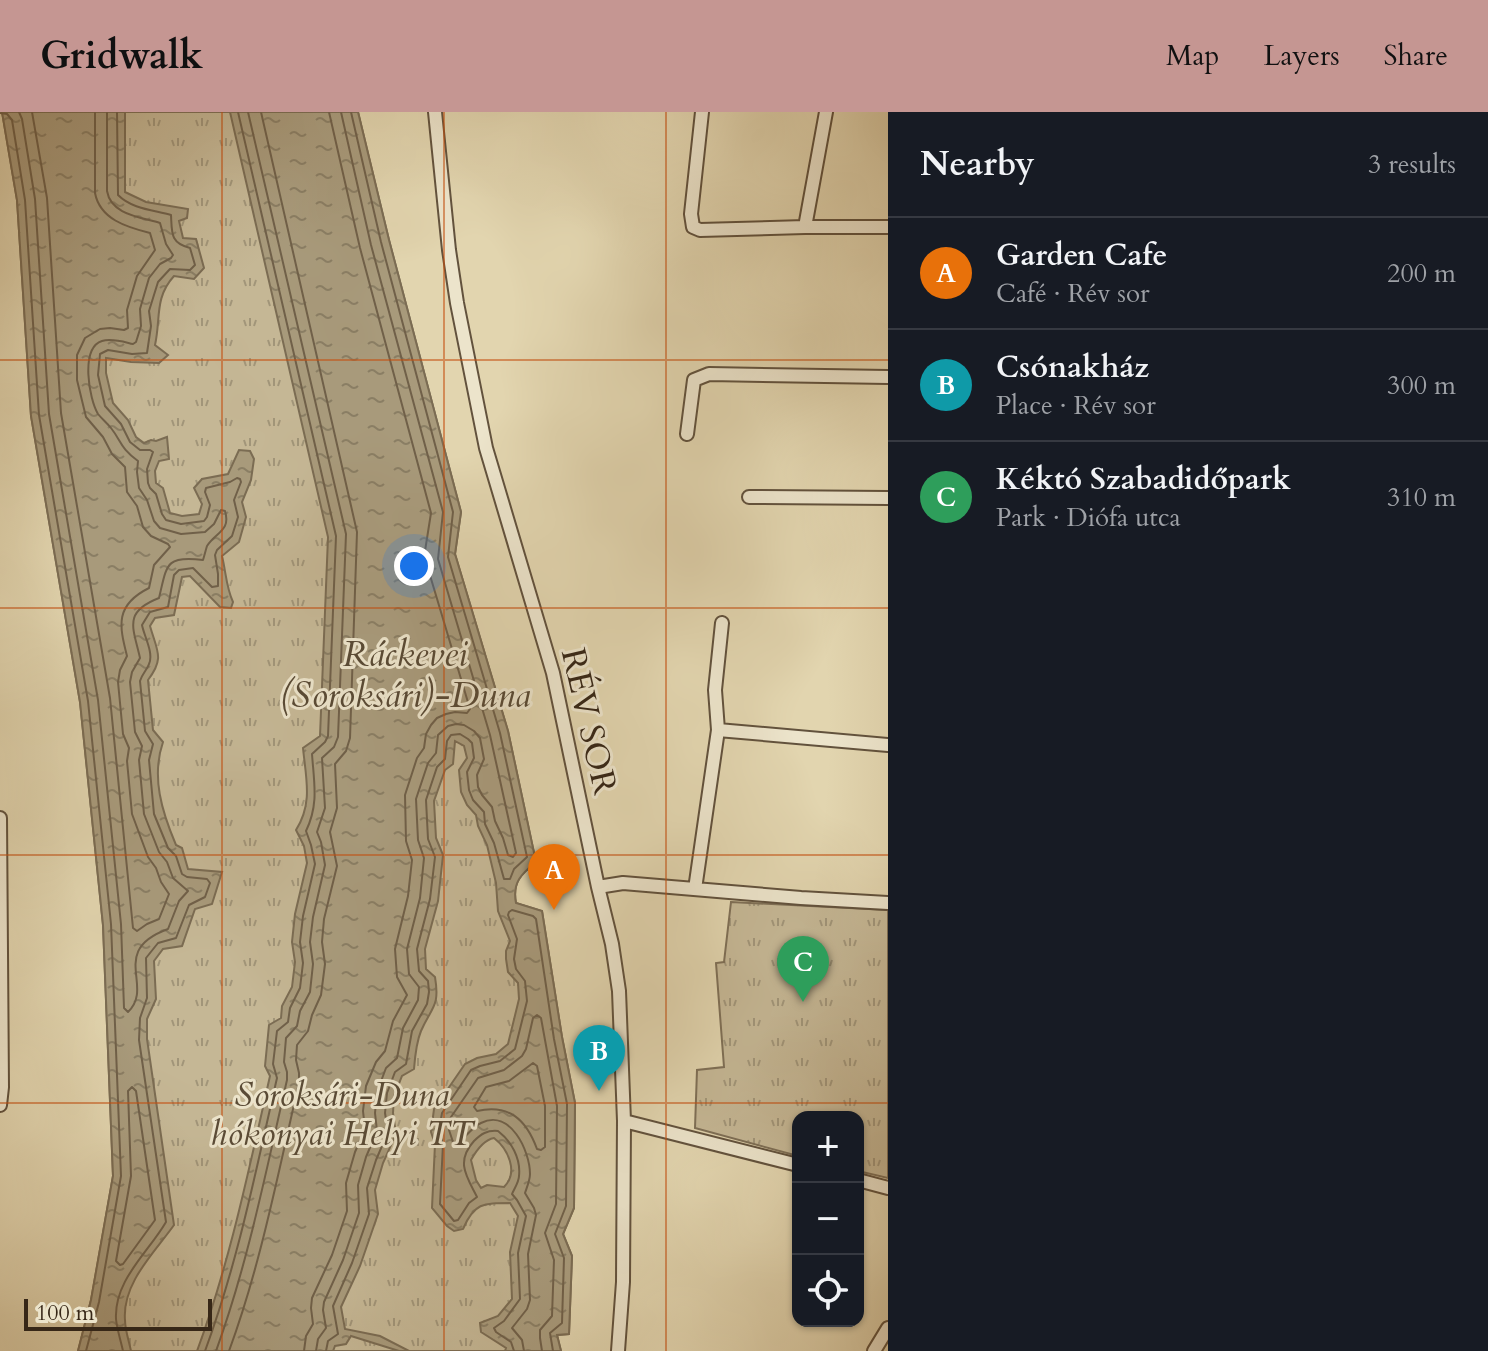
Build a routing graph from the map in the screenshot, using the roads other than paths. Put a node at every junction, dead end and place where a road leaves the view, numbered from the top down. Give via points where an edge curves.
1 (435, 112) edge
2 (702, 112) edge
3 (826, 112) edge
4 (805, 227) junction
5 (888, 227) edge
6 (888, 377) edge
7 (687, 434) dead end
8 (749, 497) dead end
9 (888, 498) edge
10 (722, 623) dead end
11 (718, 730) junction
12 (888, 745) edge
13 (0, 818) edge
14 (598, 887) junction
15 (695, 889) junction
16 (888, 903) edge
17 (0, 1105) edge
18 (624, 1121) junction
19 (792, 1163) edge
20 (864, 1182) edge
21 (888, 1188) edge
22 (888, 1328) edge
23 (618, 1351) edge
24 (874, 1351) edge

1 - 14 street, RÉV SOR via 453,277 486,448 553,673
2 - 4 street via 693,227
3 - 4 street
4 - 5 street
6 - 7 street via 700,376 694,380
8 - 9 street
10 - 11 street via 715,690
11 - 12 street
11 - 15 street
13 - 17 street
14 - 15 street via 623,883
14 - 18 street, RÉV SOR via 619,991
15 - 16 street
18 - 19 street
18 - 23 street, RÉV SOR
20 - 21 street
22 - 24 street

